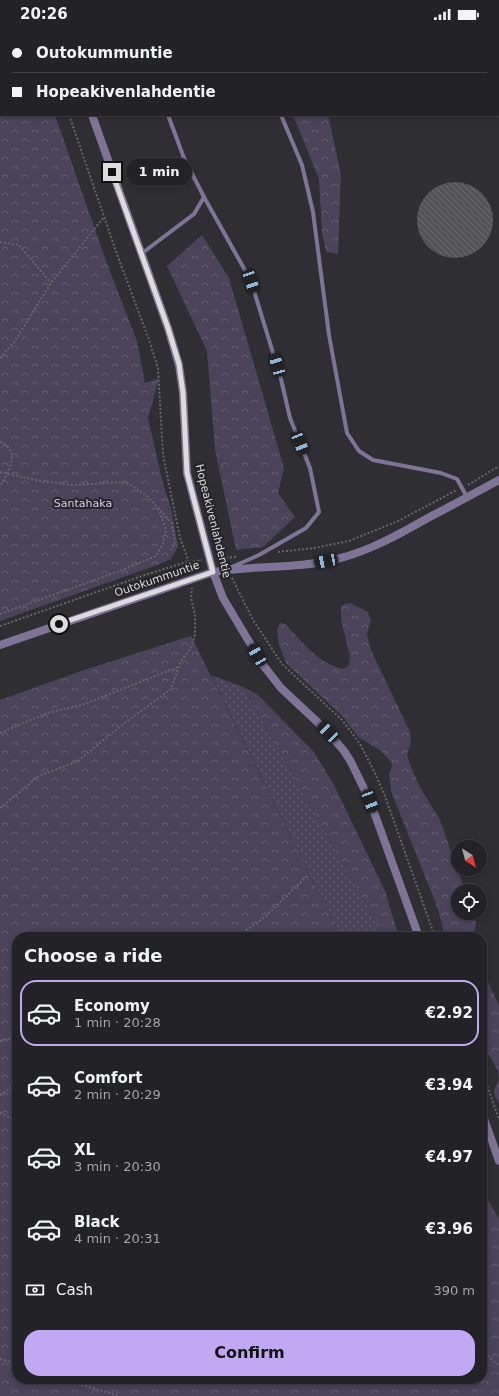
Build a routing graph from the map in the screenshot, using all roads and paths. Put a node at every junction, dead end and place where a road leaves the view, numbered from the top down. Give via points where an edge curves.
1 (69, 116) edge
2 (92, 116) edge
3 (168, 116) edge
4 (281, 116) edge
5 (204, 197) junction
6 (104, 217) junction
7 (0, 242) edge
8 (141, 254) junction
9 (51, 283) junction
10 (0, 358) edge
11 (0, 442) edge
12 (499, 466) edge
13 (0, 472) edge
14 (6, 474) junction
15 (499, 480) edge
16 (0, 487) edge
17 (463, 488) junction
18 (468, 497) junction
19 (158, 507) junction
20 (171, 550) dead end
21 (275, 553) dead end
22 (238, 557) dead end
23 (209, 559) junction
24 (189, 562) junction
25 (228, 569) junction
26 (213, 572) junction
27 (192, 579) junction
28 (0, 614) edge
29 (0, 626) edge
30 (0, 645) edge
31 (178, 667) junction
32 (0, 733) edge
33 (0, 808) edge
34 (307, 876) dead end
35 (243, 932) edge
36 (417, 932) edge
37 (12, 1038) edge
38 (0, 1041) edge
39 (487, 1085) edge
40 (12, 1087) edge
41 (0, 1095) edge
42 (0, 1113) edge
43 (12, 1119) edge
44 (499, 1119) edge
45 (487, 1127) edge
46 (499, 1159) edge
47 (487, 1355) edge
48 (0, 1359) edge
49 (12, 1363) edge
50 (499, 1365) edge
51 (79, 1384) edge
52 (120, 1396) edge

1 - 6 path
2 - 8 street, Hopeakivenlahdentie
3 - 5 lane via 184,158
4 - 17 lane via 302,165 313,212 329,335 347,433 359,451 373,460 441,473 457,479
5 - 8 lane via 194,214
5 - 25 lane via 251,281 281,379 290,418 310,468 319,512 306,528
6 - 9 path
6 - 24 path via 158,368 163,455 180,538
7 - 9 path via 19,245
8 - 23 street, Hopeakivenlahdentie via 179,364 187,473
9 - 10 path via 15,341
11 - 14 path via 12,450
12 - 17 path
13 - 14 path
14 - 16 path
14 - 19 path via 73,485 123,482 138,489
15 - 18 street, Outokummuntie
17 - 18 lane
17 - 21 path via 398,521 349,541
18 - 25 street, Outokummuntie via 406,531 337,559 305,565
19 - 20 path via 172,523 175,541
19 - 28 path via 166,530 163,544 156,556
22 - 23 path
23 - 24 path
23 - 26 street, Hopeakivenlahdentie
24 - 29 path
25 - 26 street, Outokummuntie
26 - 27 street, Outokummuntie
26 - 36 street, Hopeakivenlahdentie via 223,598 263,666 281,688 328,732 351,762 370,801
27 - 30 street, Outokummuntie
27 - 31 path via 191,598 195,615 195,635 191,648
31 - 32 path via 82,705 47,713
31 - 33 path via 171,689 78,761 39,776
34 - 35 path via 265,917
37 - 38 path
39 - 44 path
40 - 41 path
42 - 43 path
45 - 46 street
47 - 50 path
48 - 49 path
51 - 52 path

